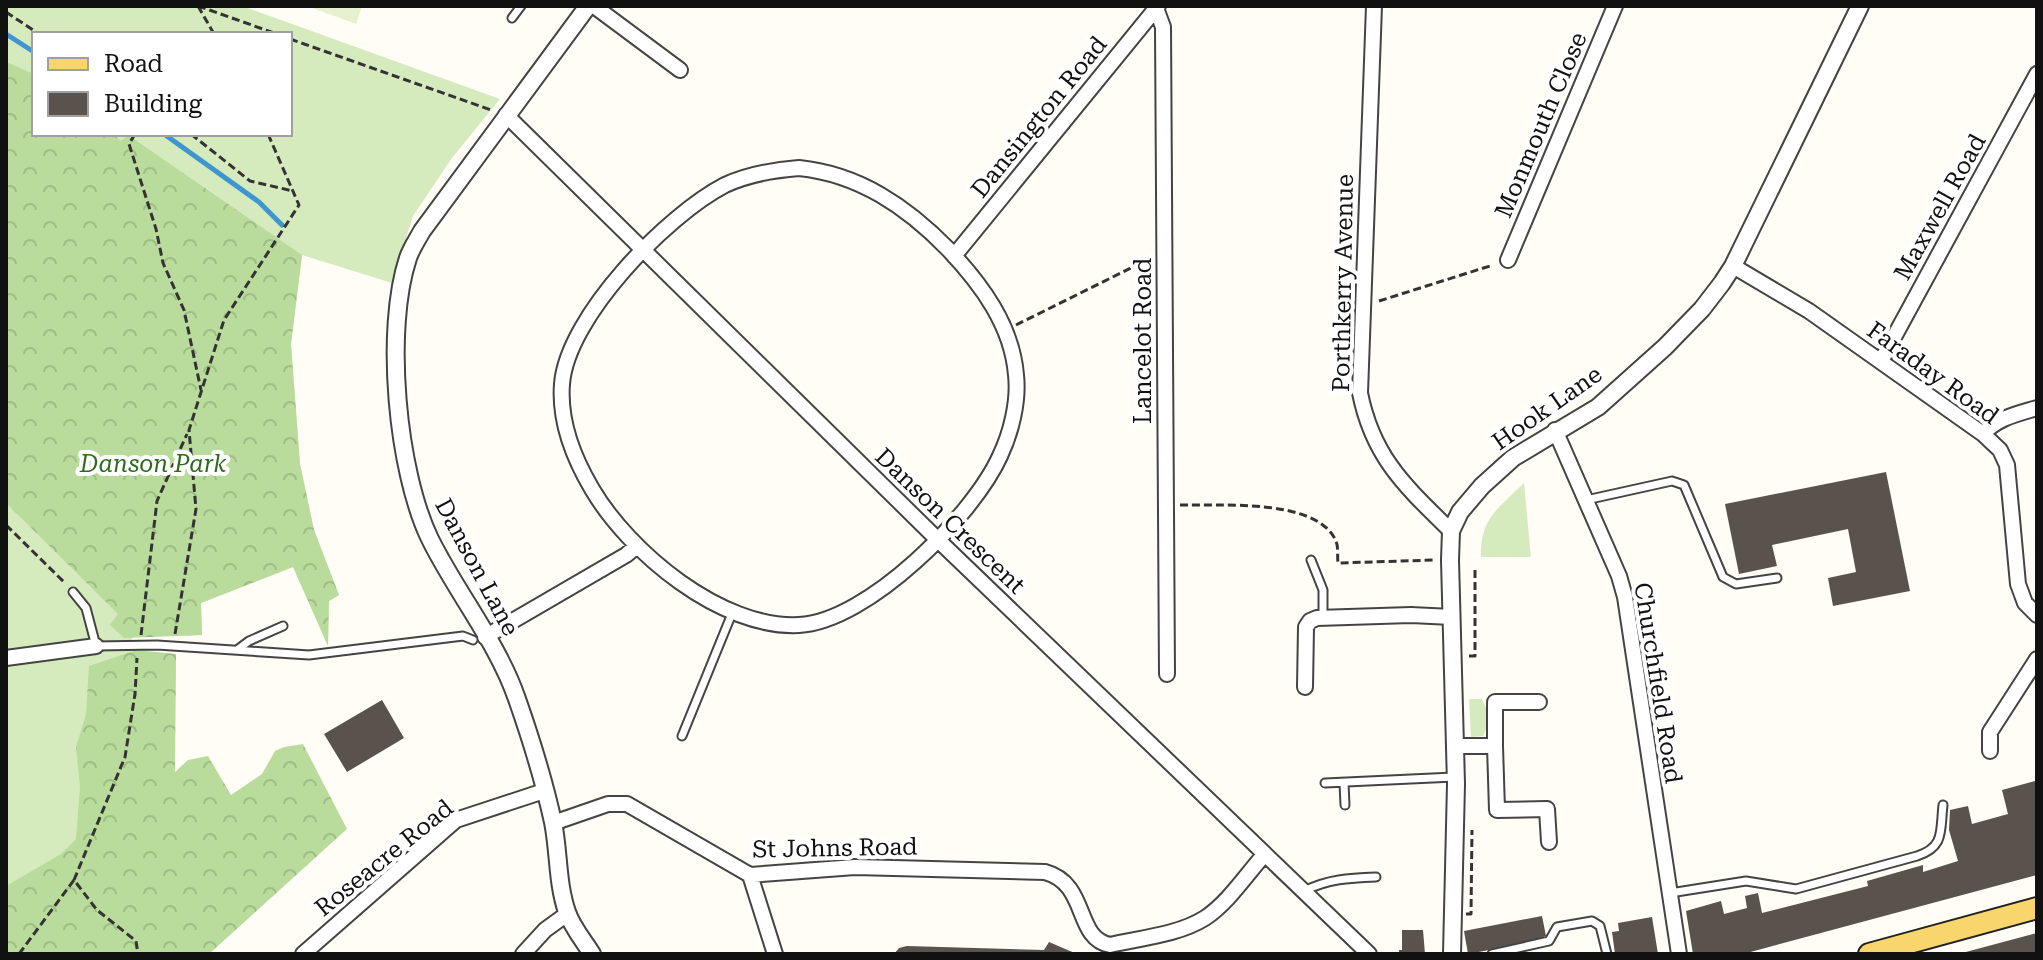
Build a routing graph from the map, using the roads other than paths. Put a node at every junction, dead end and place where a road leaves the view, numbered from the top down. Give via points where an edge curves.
1 (521, 6) edge
2 (591, 6) edge
3 (1374, 6) edge
4 (1615, 6) edge
5 (1860, 6) edge
6 (1157, 7) edge
7 (512, 18) dead end
8 (680, 70) dead end
9 (2037, 74) edge
10 (506, 115) junction
11 (642, 250) junction
12 (954, 256) junction
13 (1508, 260) road end
14 (1733, 266) junction
15 (1881, 361) junction
16 (2037, 408) edge
17 (1555, 430) junction
18 (1983, 434) junction
19 (1586, 500) junction
20 (1451, 531) junction
21 (938, 540) junction
22 (637, 546) junction
23 (1311, 560) dead end
24 (1777, 578) dead end
25 (73, 592) road end
26 (733, 611) junction
27 (2037, 615) edge
28 (1323, 617) junction
29 (1452, 617) junction
30 (283, 626) dead end
31 (475, 638) junction
32 (96, 646) junction
33 (237, 650) junction
34 (6, 658) edge
35 (2037, 659) edge
36 (1167, 674) dead end
37 (1305, 687) dead end
38 (1539, 702) dead end
39 (682, 736) dead end
40 (1455, 746) junction
41 (1495, 746) junction
42 (1990, 751) dead end
43 (1456, 777) junction
44 (1325, 783) dead end
45 (1344, 783) junction
46 (544, 791) junction
47 (1345, 805) dead end
48 (1943, 805) dead end
49 (553, 823) junction
50 (1549, 842) dead end
51 (1264, 855) junction
52 (750, 875) junction
53 (1376, 877) dead end
54 (1304, 891) junction
55 (1669, 893) junction
56 (2037, 908) edge
57 (567, 914) junction
58 (303, 954) edge
59 (523, 954) edge
60 (592, 954) edge
61 (775, 954) edge
62 (1369, 954) edge
63 (1452, 954) edge
64 (1492, 954) edge
65 (1607, 954) edge
66 (1679, 954) edge
67 (1869, 954) edge

1 - 7 lane
2 - 8 street
2 - 10 street, Danson Lane
3 - 20 street, Porthkerry Avenue via 1360,393 1377,445 1400,481
4 - 13 street, Monmouth Close
5 - 14 street, Hook Lane
6 - 12 street, Dansington Road
6 - 36 street, Lancelot Road via 1163,27
9 - 15 street, Maxwell Road
10 - 11 street, Danson Crescent
10 - 31 street, Danson Lane via 422,231 409,256 398,315 405,461 417,510
11 - 12 street via 697,201 728,184 767,171 799,168 824,171 881,195 906,210
11 - 21 street, Danson Crescent
11 - 22 street via 583,328 562,380 565,427 581,469 608,514
12 - 21 street via 993,306 1013,353 1017,378 1000,457
14 - 15 street, Faraday Road via 1778,290
14 - 17 street, Hook Lane via 1665,347 1598,407
15 - 18 street, Faraday Road
16 - 18 street via 2006,417
17 - 19 street, Churchfield Road
17 - 20 street, Hook Lane via 1482,486
18 - 27 street, Faraday Road via 2007,465 2018,584
19 - 24 lane via 1672,481 1684,485 1723,577 1736,584
19 - 55 street, Churchfield Road via 1625,597
20 - 29 street
21 - 26 street via 884,586 830,618 797,625
21 - 51 street, Danson Crescent
22 - 26 street via 686,587
22 - 31 street
23 - 28 lane via 1323,590
25 - 32 lane via 86,608
26 - 39 lane
28 - 29 street
28 - 37 street via 1306,627
29 - 40 street
30 - 33 lane
31 - 33 lane via 342,653
31 - 46 street, Danson Lane via 504,669
32 - 33 lane
32 - 34 street
35 - 42 street via 1990,732
38 - 41 street via 1495,702
40 - 41 street
40 - 43 street
41 - 50 street via 1497,810 1547,809
43 - 45 lane
43 - 63 street
44 - 45 lane
45 - 47 lane
46 - 49 street, Danson Lane
46 - 58 street, Roseacre Road via 456,820
48 - 55 lane via 1938,844 1917,856 1796,889 1746,881
49 - 52 street, St Johns Road via 608,804 627,804
49 - 57 street, Danson Lane
51 - 52 street, St Johns Road via 1205,918 1110,945 1091,936 1072,890 1045,872 855,867
51 - 54 street, Danson Crescent
52 - 61 street
53 - 54 lane via 1337,878
54 - 62 street, Danson Crescent
55 - 66 street, Churchfield Road
56 - 67 main road
57 - 59 street
57 - 60 street, Danson Lane
64 - 65 lane via 1549,941 1557,927 1592,921 1600,926

